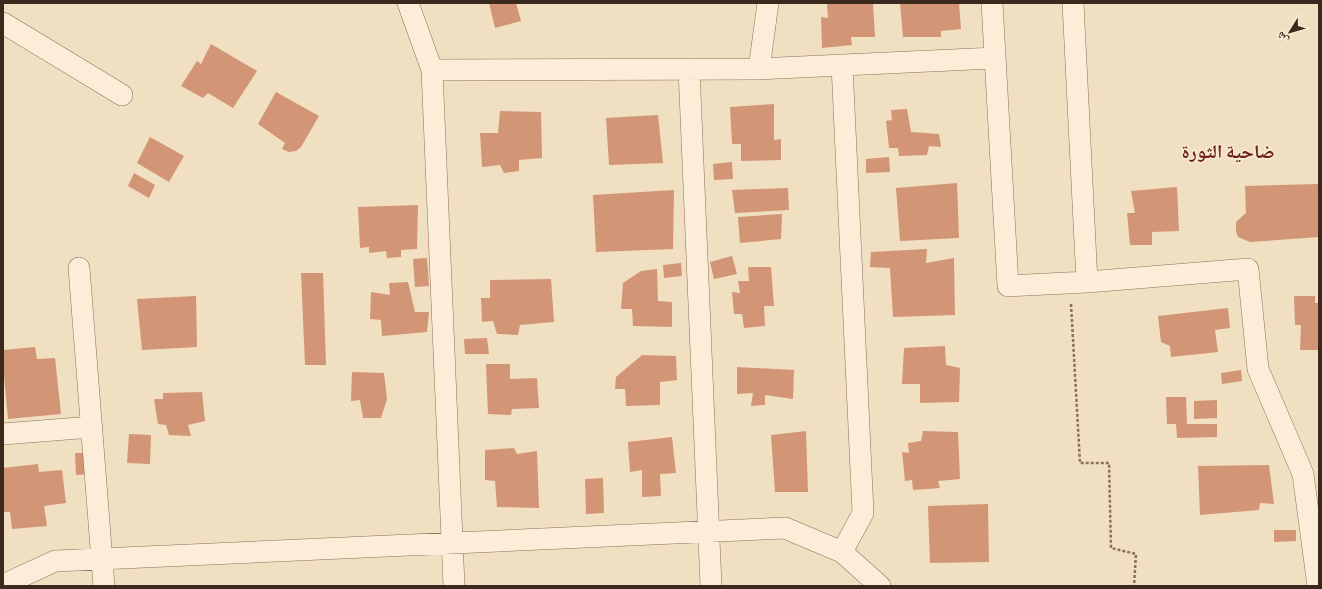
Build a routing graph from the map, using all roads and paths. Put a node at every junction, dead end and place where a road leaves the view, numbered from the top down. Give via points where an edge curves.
1 (408, 3) edge
2 (768, 3) edge
3 (992, 3) edge
4 (1073, 3) edge
5 (3, 23) edge
6 (995, 58) junction
7 (842, 65) junction
8 (689, 69) junction
9 (759, 69) junction
10 (432, 70) junction
11 (122, 95) dead end
12 (80, 268) dead end
13 (1078, 282) junction
14 (92, 427) junction
15 (3, 434) edge
16 (709, 531) junction
17 (452, 543) junction
18 (842, 552) junction
19 (103, 558) junction
20 (3, 585) edge
21 (104, 586) edge
22 (454, 586) edge
23 (711, 586) edge
24 (880, 586) edge
25 (1134, 586) edge
26 (1318, 586) edge

1 - 10 street
2 - 9 street
3 - 6 street
4 - 13 street
5 - 11 street
6 - 7 street
6 - 13 street via 1008,286
7 - 9 street
7 - 18 street via 863,513
8 - 9 street
8 - 10 street
8 - 16 street
10 - 17 street
12 - 14 street
13 - 25 path via 1080,463 1109,463 1111,548 1136,554
13 - 26 street via 1248,269 1258,369 1303,474
14 - 15 street
14 - 19 street
16 - 17 street
16 - 18 street via 785,528
16 - 23 street
17 - 19 street
17 - 22 street
18 - 24 street
19 - 20 street via 55,561
19 - 21 street

